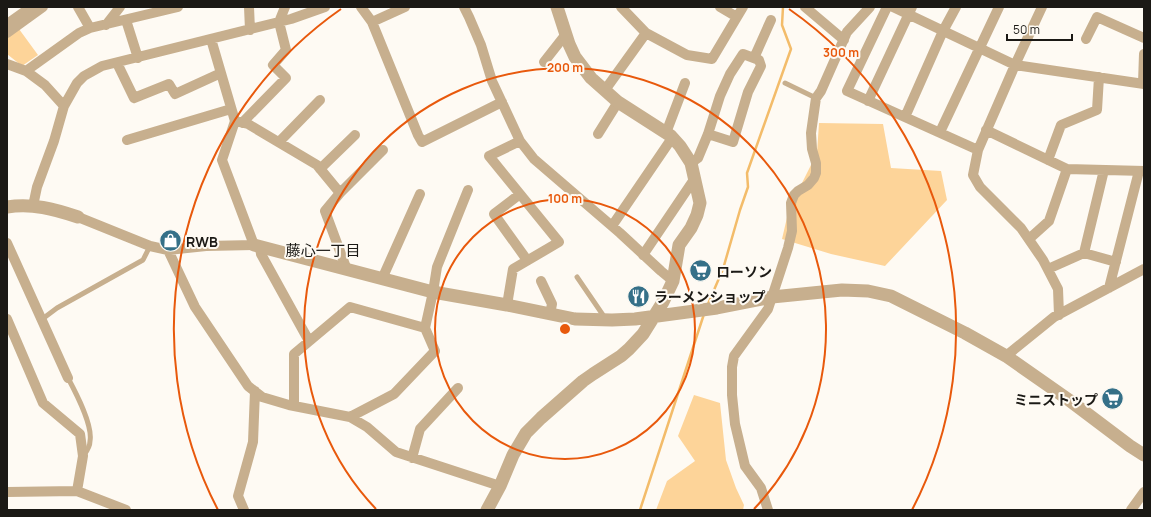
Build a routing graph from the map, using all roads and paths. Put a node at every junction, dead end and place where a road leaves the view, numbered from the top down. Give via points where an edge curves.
1 (31, 7) edge
2 (43, 7) edge
3 (78, 7) edge
4 (120, 7) edge
5 (249, 7) edge
6 (285, 7) edge
7 (325, 7) edge
8 (361, 7) edge
9 (406, 7) edge
10 (464, 7) edge
11 (557, 7) edge
12 (621, 7) edge
13 (720, 7) edge
14 (743, 7) edge
15 (805, 7) edge
16 (870, 7) edge
17 (887, 7) edge
18 (893, 7) edge
19 (956, 7) edge
20 (998, 7) edge
21 (1042, 7) edge
22 (173, 8) edge
23 (910, 11) edge
24 (737, 17) junction
25 (126, 20) junction
26 (771, 20) dead end
27 (279, 22) junction
28 (372, 22) junction
29 (7, 24) edge
30 (106, 25) junction
31 (90, 28) junction
32 (250, 30) junction
33 (943, 31) junction
34 (7, 33) edge
35 (566, 34) junction
36 (646, 34) junction
37 (1144, 38) edge
38 (211, 39) junction
39 (1086, 39) dead end
40 (844, 40) junction
41 (979, 48) junction
42 (1144, 54) edge
43 (138, 58) junction
44 (754, 58) junction
45 (544, 62) dead end
46 (117, 63) junction
47 (7, 64) edge
48 (1015, 65) junction
49 (26, 71) junction
50 (221, 73) junction
51 (1099, 77) junction
52 (684, 83) dead end
53 (784, 83) dead end
54 (1144, 83) edge
55 (605, 90) junction
56 (816, 98) junction
57 (320, 100) dead end
58 (868, 101) junction
59 (502, 102) junction
60 (618, 102) junction
61 (64, 106) junction
62 (231, 109) junction
63 (905, 116) junction
64 (238, 122) junction
65 (986, 130) junction
66 (940, 132) junction
67 (598, 134) dead end
68 (708, 134) junction
69 (356, 135) dead end
70 (669, 136) junction
71 (127, 140) dead end
72 (520, 141) junction
73 (279, 142) junction
74 (383, 150) dead end
75 (978, 150) junction
76 (1048, 160) junction
77 (691, 164) junction
78 (320, 169) junction
79 (1067, 169) junction
80 (1104, 170) junction
81 (1141, 171) edge
82 (695, 178) junction
83 (468, 190) dead end
84 (340, 193) junction
85 (420, 194) dead end
86 (520, 194) junction
87 (33, 206) junction
88 (7, 207) edge
89 (78, 217) joint
90 (612, 226) junction
91 (1029, 239) junction
92 (7, 243) edge
93 (150, 246) junction
94 (257, 246) junction
95 (168, 250) junction
96 (1084, 253) junction
97 (643, 255) junction
98 (527, 260) junction
99 (1116, 262) junction
100 (1144, 269) edge
101 (347, 270) junction
102 (1048, 270) junction
103 (577, 277) dead end
104 (382, 279) junction
105 (541, 281) dead end
106 (673, 281) junction
107 (1109, 288) junction
108 (433, 292) junction
109 (772, 297) junction
110 (507, 305) junction
111 (550, 314) junction
112 (1059, 315) junction
113 (654, 316) junction
114 (7, 319) edge
115 (42, 320) junction
116 (606, 320) junction
117 (425, 328) junction
118 (309, 341) junction
119 (1006, 356) junction
120 (68, 378) joint
121 (458, 388) dead end
122 (255, 391) junction
123 (294, 406) junction
124 (350, 417) junction
125 (1144, 455) edge
126 (84, 456) junction
127 (412, 458) junction
128 (500, 486) junction
129 (77, 491) junction
130 (7, 492) edge
131 (1144, 492) edge
132 (126, 510) edge
133 (244, 510) edge
134 (487, 510) edge
135 (768, 510) edge
136 (1131, 510) edge

1 - 29 street
2 - 34 street
3 - 31 street
4 - 30 street
5 - 32 street
6 - 27 street
7 - 27 street
8 - 28 street
9 - 28 street
10 - 59 street
11 - 35 street
12 - 36 street
13 - 24 street
14 - 24 street
15 - 40 street
16 - 40 street via 847,32
17 - 58 street via 847,92
18 - 23 street
19 - 33 street
20 - 41 street
21 - 48 street
22 - 25 street
23 - 33 street
23 - 58 street
24 - 36 street via 712,60 687,55
25 - 30 street
25 - 43 street
26 - 44 street
27 - 32 street
27 - 64 street via 286,50 273,65 286,78
28 - 59 street via 422,142
30 - 31 street
31 - 49 street
32 - 38 street
33 - 41 street
33 - 63 street
35 - 45 street
35 - 55 street via 575,57 591,78
36 - 55 street
37 - 39 street via 1097,17
38 - 43 street
38 - 50 street
40 - 56 street
41 - 48 street
41 - 66 street
42 - 54 street
43 - 46 street
44 - 68 street via 743,54 730,74
44 - 68 street via 759,60 761,66 748,92 733,142
46 - 50 street via 134,98 169,84 175,94
46 - 61 street via 102,66 84,76
47 - 49 street
48 - 51 street
48 - 65 street
49 - 61 street via 45,85
50 - 62 street
51 - 54 street
51 - 76 street via 1097,110 1061,125
52 - 70 street
53 - 56 lane
55 - 60 street
56 - 109 street via 811,133 816,173 808,185 794,195 791,203 792,231
57 - 73 street
58 - 63 street
59 - 72 street
60 - 67 street
60 - 70 street
61 - 87 street
62 - 64 street
62 - 71 street
63 - 66 street
64 - 73 street via 248,124
64 - 94 street via 222,160
65 - 75 street
65 - 76 street
66 - 75 street
68 - 77 street via 698,158
69 - 78 street
70 - 77 street via 680,146
70 - 90 street
72 - 86 street via 489,156
72 - 90 street via 534,159
73 - 78 street
74 - 84 street
75 - 91 street via 973,174 980,187
76 - 79 street
77 - 82 street
78 - 84 street
79 - 80 street
79 - 91 street via 1049,221
80 - 81 street
80 - 96 street
81 - 99 street
82 - 97 street
82 - 106 street via 700,203 691,228 679,245
83 - 108 street via 437,267
84 - 101 street via 325,211
85 - 104 street
86 - 98 street via 494,214
86 - 98 street via 558,242
87 - 88 street
87 - 89 street
89 - 93 street
90 - 97 street
91 - 102 street
92 - 115 street
93 - 95 street
93 - 115 lane via 143,260 57,308
94 - 95 street via 206,246
94 - 101 street
94 - 118 street
95 - 122 street via 195,307 248,386
96 - 99 street
96 - 102 street
97 - 106 street
98 - 110 street via 513,269
99 - 107 street
100 - 107 street
101 - 104 street
102 - 112 street via 1058,289
103 - 116 lane
104 - 108 street
105 - 111 street via 552,304
106 - 113 street
107 - 112 street
108 - 110 street
108 - 117 street
109 - 113 street via 717,308
109 - 119 street via 842,290 868,291 891,296
109 - 135 street via 768,308 734,356 732,367 735,424 745,466 760,488
110 - 111 street
111 - 116 street via 575,319
112 - 119 street
113 - 116 street
113 - 128 street via 630,349 583,381 526,433
114 - 126 street via 43,403 80,434
115 - 120 street
117 - 118 street via 350,307
117 - 124 street via 434,351 394,394
118 - 123 street via 294,354
119 - 125 street
120 - 126 lane via 81,404 91,439
121 - 127 street via 420,429
122 - 123 street via 262,396
122 - 133 street via 253,442 238,496
123 - 124 street
124 - 127 street via 367,427 396,452
126 - 129 street
127 - 128 street
128 - 134 street
129 - 130 street
129 - 132 street
131 - 136 street

